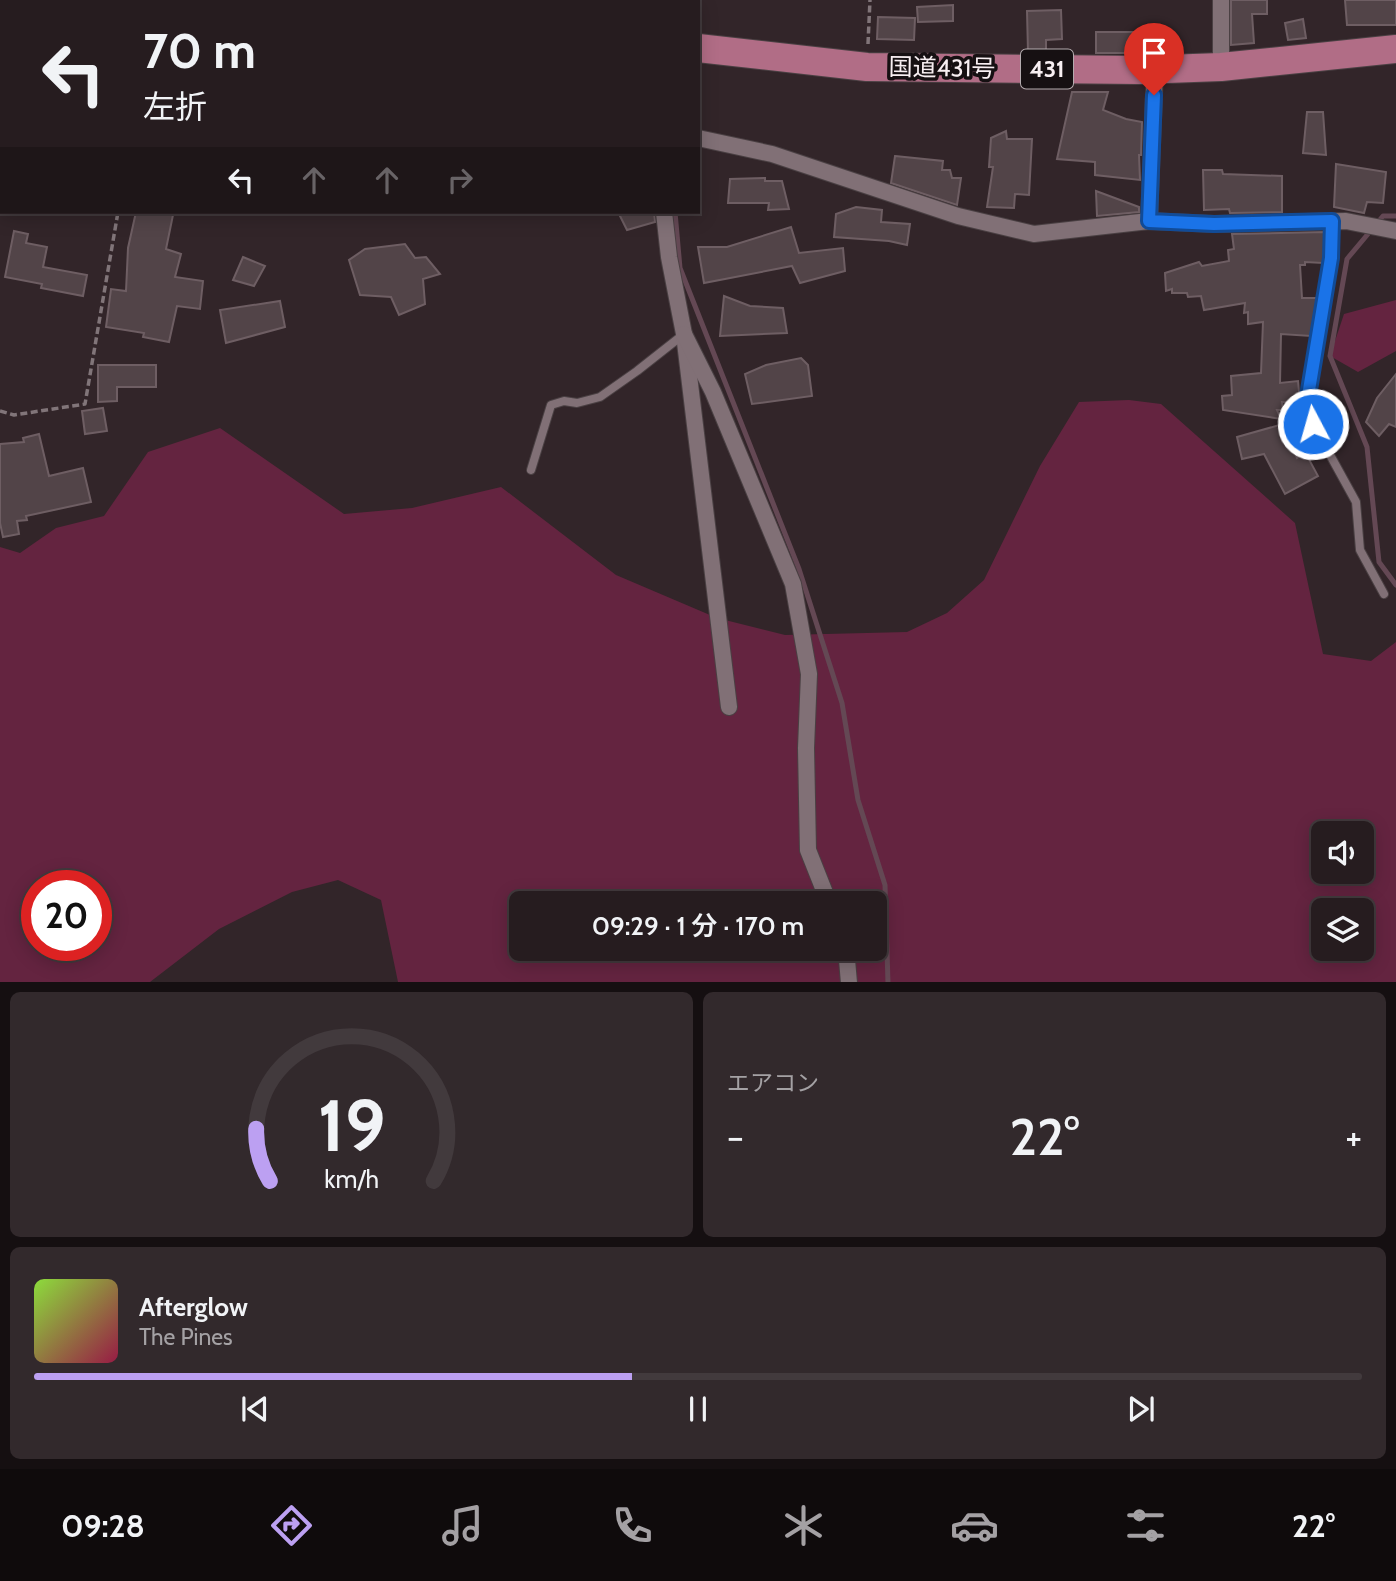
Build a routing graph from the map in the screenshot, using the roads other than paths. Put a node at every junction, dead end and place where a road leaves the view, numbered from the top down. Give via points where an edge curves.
1 (1221, 0) edge
2 (700, 48) edge
3 (1396, 49) edge
4 (1221, 67) junction
5 (1155, 70) junction
6 (700, 138) edge
7 (664, 214) edge
8 (1149, 221) junction
9 (1332, 221) junction
10 (1396, 231) edge
11 (684, 334) junction
12 (531, 470) dead end
13 (1384, 594) dead end
14 (729, 707) dead end
15 (824, 891) edge
16 (847, 961) edge
17 (849, 982) edge

1 - 4 street
2 - 5 highway, 国道431号 / 431 via 867,67
3 - 4 highway, 国道431号 / 431
4 - 5 highway, 国道431号 / 431
5 - 8 street
6 - 8 street via 772,154 958,216 1034,234
7 - 11 street
8 - 9 street
9 - 10 street
9 - 13 lane via 1331,258 1307,402 1313,424 1356,502 1360,550
11 - 12 lane via 600,397 551,405
11 - 14 street
11 - 15 street via 793,584 809,674 808,850
16 - 17 street

